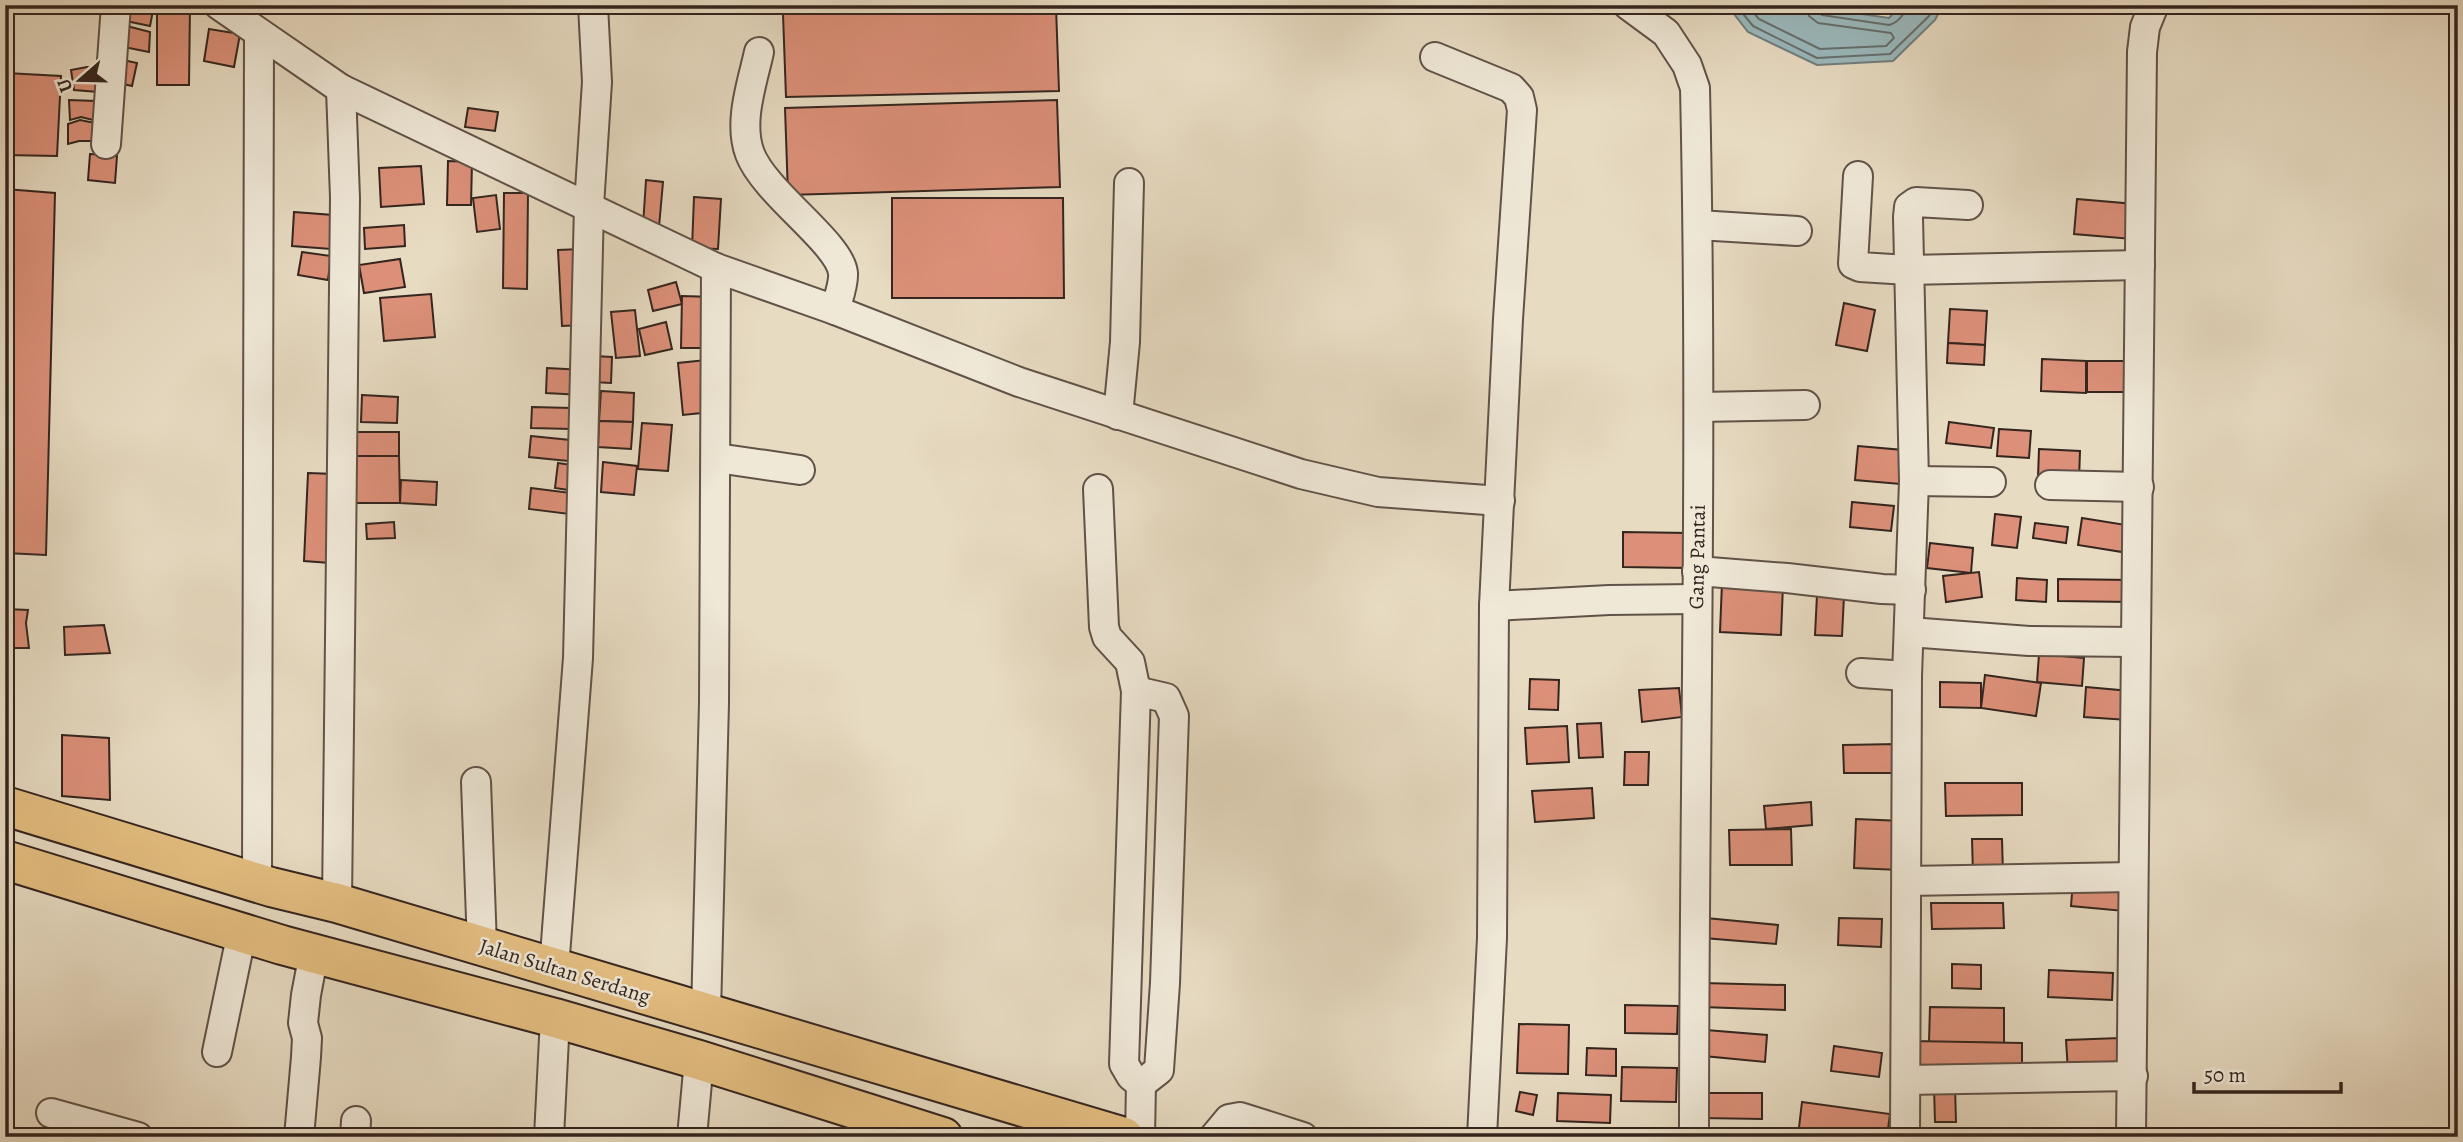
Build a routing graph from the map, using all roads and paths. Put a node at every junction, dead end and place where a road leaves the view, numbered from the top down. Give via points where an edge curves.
1 (116, 5) edge
2 (219, 5) edge
3 (593, 5) edge
4 (1628, 5) edge
5 (2154, 5) edge
6 (259, 33) junction
7 (760, 52) dead end
8 (1435, 57) dead end
9 (341, 89) junction
10 (106, 144) dead end
11 (1858, 176) dead end
12 (1129, 183) dead end
13 (1968, 205) dead end
14 (589, 206) junction
15 (1698, 225) junction
16 (1797, 230) dead end
17 (2140, 265) junction
18 (716, 268) junction
19 (1908, 270) junction
20 (835, 310) junction
21 (1805, 405) dead end
22 (1699, 407) junction
23 (1118, 415) junction
24 (716, 458) junction
25 (800, 470) dead end
26 (1914, 481) junction
27 (1991, 482) dead end
28 (2050, 485) dead end
29 (2139, 487) junction
30 (1098, 489) dead end
31 (1500, 501) junction
32 (1697, 571) junction
33 (1910, 590) junction
34 (1696, 599) junction
35 (1494, 606) junction
36 (1909, 632) junction
37 (2136, 642) junction
38 (1861, 673) dead end
39 (1907, 676) junction
40 (1136, 691) junction
41 (476, 782) dead end
42 (5, 806) edge
43 (5, 860) edge
44 (2133, 877) junction
45 (1907, 881) junction
46 (257, 883) junction
47 (1131, 892) junction
48 (1168, 898) junction
49 (337, 903) junction
50 (242, 932) junction
51 (482, 946) junction
52 (314, 953) junction
53 (554, 968) junction
54 (706, 1013) junction
55 (555, 1018) junction
56 (217, 1052) dead end
57 (699, 1060) junction
58 (2133, 1076) junction
59 (1907, 1080) junction
60 (1141, 1084) junction
61 (51, 1113) dead end
62 (876, 1127) edge
63 (138, 1137) edge
64 (299, 1137) edge
65 (549, 1137) edge
66 (692, 1137) edge
67 (943, 1137) edge
68 (1124, 1137) edge
69 (1140, 1137) edge
70 (1214, 1137) edge
71 (1303, 1137) edge
72 (1482, 1137) edge
73 (1694, 1137) edge
74 (1905, 1137) edge
75 (2131, 1137) edge

1 - 10 street
2 - 6 street
3 - 14 street via 597,82
4 - 15 street, Gang Pantai via 1666,33 1691,73
5 - 17 street via 2141,52
6 - 9 street
6 - 46 street
7 - 20 street via 745,114 750,153 779,195 834,251 843,272
8 - 31 street via 1511,89 1522,110
9 - 14 street
9 - 49 street via 345,198
11 - 19 street via 1853,264
12 - 23 street via 1125,342
13 - 19 street via 1911,205
14 - 18 street
14 - 53 street via 578,658
15 - 16 street
15 - 22 street, Gang Pantai
17 - 19 street
17 - 29 street
18 - 20 street
18 - 24 street
19 - 26 street
20 - 23 street
21 - 22 street
22 - 32 street, Gang Pantai
23 - 31 street via 1342,485
24 - 25 street
24 - 54 street
26 - 27 street
26 - 33 street
28 - 29 street
29 - 37 street
30 - 40 street via 1104,628 1130,662
31 - 35 street
32 - 33 street
32 - 34 street, Gang Pantai
33 - 36 street
34 - 35 street
34 - 73 street, Gang Pantai
35 - 72 street via 1492,938
36 - 37 street via 2029,641
36 - 39 street
37 - 44 street
38 - 39 street
39 - 45 street
40 - 47 street
40 - 48 street via 1166,698 1174,716
41 - 51 street
42 - 46 highway, Jalan Sultan Serdang
43 - 50 highway
44 - 45 street
44 - 58 street
45 - 59 street
46 - 49 highway, Jalan Sultan Serdang
47 - 48 street
47 - 60 street via 1124,1064
48 - 60 street via 1159,1070
49 - 51 highway, Jalan Sultan Serdang
50 - 52 highway
50 - 56 street
51 - 53 highway, Jalan Sultan Serdang
52 - 55 highway
52 - 64 street via 303,1023 307,1038
53 - 54 highway, Jalan Sultan Serdang
54 - 68 highway, Jalan Sultan Serdang
55 - 57 highway
55 - 65 street
57 - 62 highway
57 - 66 street
58 - 59 street
58 - 75 street
59 - 74 street
60 - 69 street
61 - 63 street
62 - 67 highway
70 - 71 street via 1229,1119 1240,1116

